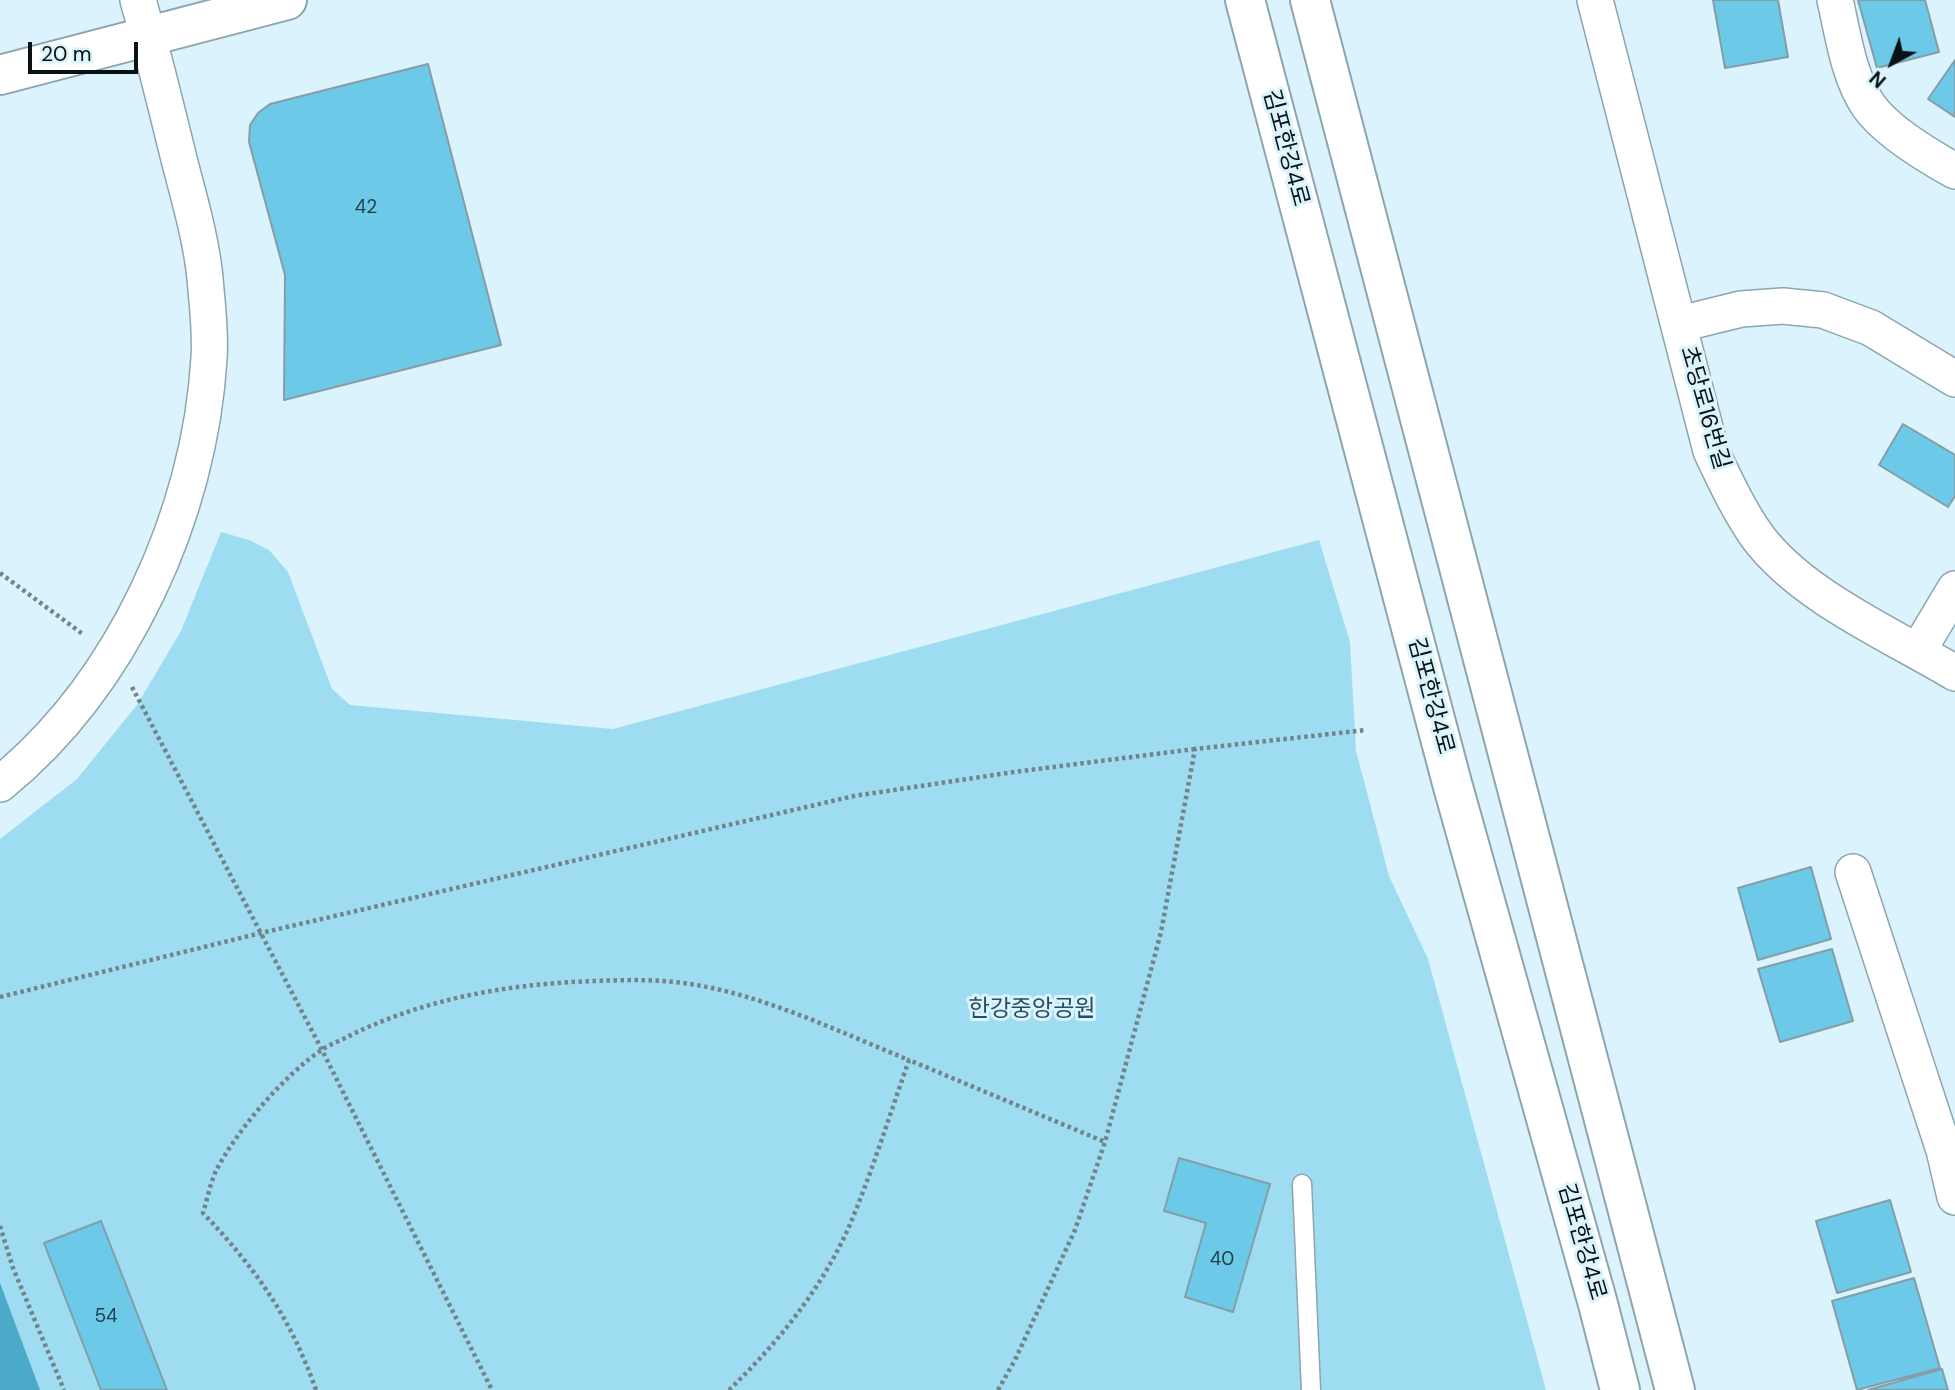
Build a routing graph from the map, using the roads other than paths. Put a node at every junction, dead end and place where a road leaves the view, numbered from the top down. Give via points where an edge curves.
1 (138, 0) edge
2 (287, 0) edge
3 (1245, 0) edge
4 (1310, 0) edge
5 (1595, 0) edge
6 (1835, 0) edge
7 (148, 37) junction
8 (0, 75) edge
9 (1955, 171) edge
10 (1680, 324) junction
11 (1955, 379) edge
12 (1955, 589) edge
13 (1918, 651) junction
14 (1955, 673) edge
15 (0, 784) edge
16 (1853, 872) dead end
17 (1949, 1148) edge
18 (1302, 1184) dead end
19 (1955, 1197) edge
20 (1311, 1390) edge
21 (1620, 1390) edge
22 (1675, 1390) edge

1 - 7 street
2 - 7 street
3 - 21 street, 김포한강4로 via 1452,783
4 - 22 street
5 - 10 street, 초당로16번길
6 - 9 street via 1853,71 1868,105 1892,130
7 - 8 street
7 - 15 street via 205,276 209,356 199,442 175,527 111,660 62,724
10 - 11 street, 초당로16번길 via 1741,309 1783,306 1823,310 1871,328
10 - 13 street, 초당로16번길 via 1712,451 1735,502 1759,538 1823,596
12 - 13 street
13 - 14 street, 초당로16번길
16 - 17 street
17 - 19 street
18 - 20 lane

